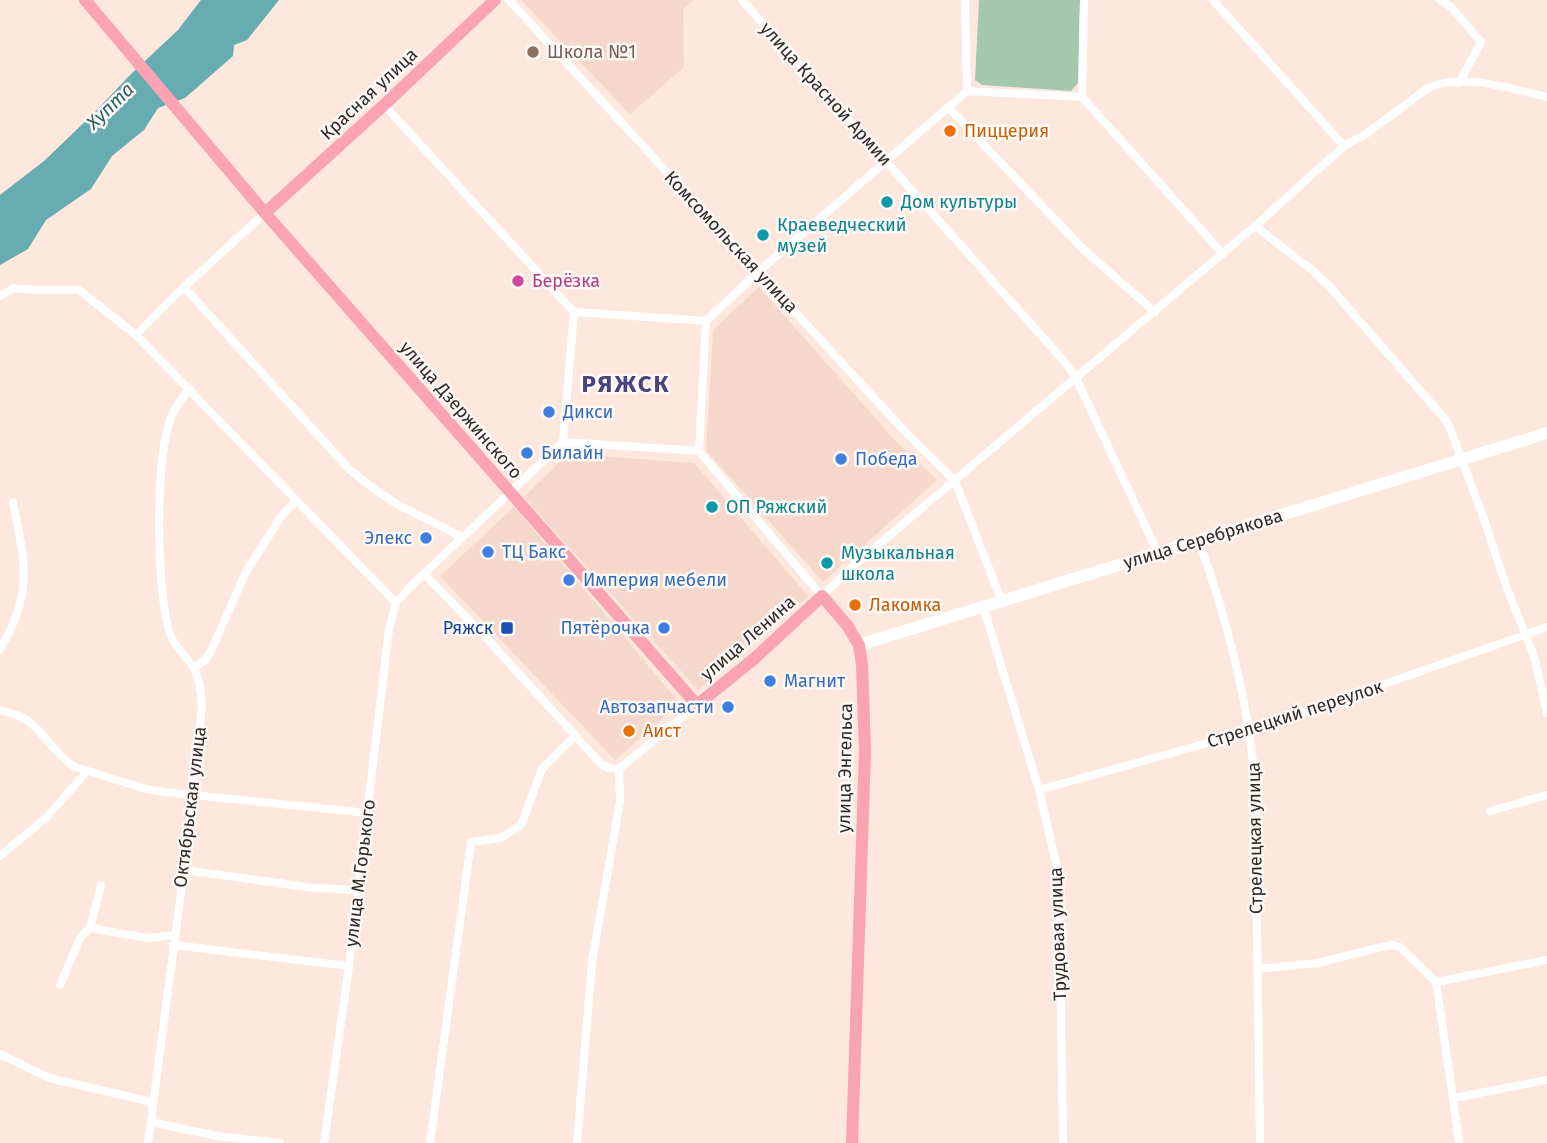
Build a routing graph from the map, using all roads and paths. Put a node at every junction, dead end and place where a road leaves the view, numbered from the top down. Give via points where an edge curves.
1 (85, 0) edge
2 (495, 0) edge
3 (509, 0) edge
4 (742, 0) edge
5 (965, 0) edge
6 (1084, 0) edge
7 (1213, 0) edge
8 (1440, 0) edge
9 (1459, 83) junction
10 (967, 91) junction
11 (1082, 97) junction
12 (1547, 97) edge
13 (384, 105) junction
14 (948, 107) junction
15 (1344, 146) junction
16 (887, 161) junction
17 (265, 213) junction
18 (1255, 226) junction
19 (1223, 254) junction
20 (758, 272) junction
21 (184, 287) junction
22 (0, 296) edge
23 (574, 312) junction
24 (1155, 312) junction
25 (706, 321) junction
26 (136, 335) junction
27 (1076, 378) junction
28 (190, 389) junction
29 (1547, 433) edge
30 (563, 442) junction
31 (699, 451) junction
32 (1461, 460) junction
33 (955, 481) junction
34 (511, 494) junction
35 (296, 501) junction
36 (13, 502) dead end
37 (461, 537) junction
38 (1199, 541) junction
39 (1157, 553) junction
40 (424, 574) junction
41 (822, 596) junction
42 (1002, 602) junction
43 (396, 603) junction
44 (984, 609) junction
45 (1547, 627) edge
46 (1525, 634) junction
47 (859, 645) junction
48 (0, 649) edge
49 (194, 668) junction
50 (697, 705) junction
51 (0, 711) edge
52 (1547, 713) edge
53 (1251, 731) junction
54 (575, 736) junction
55 (619, 769) junction
56 (86, 771) junction
57 (1039, 790) junction
58 (191, 793) junction
59 (1547, 795) edge
60 (1490, 811) dead end
61 (368, 813) junction
62 (0, 856) edge
63 (184, 870) junction
64 (101, 885) dead end
65 (358, 890) junction
66 (90, 928) junction
67 (174, 940) junction
68 (1547, 960) edge
69 (349, 966) junction
70 (1257, 969) junction
71 (1436, 982) junction
72 (60, 985) dead end
73 (0, 1054) edge
74 (1547, 1080) edge
75 (1453, 1098) junction
76 (152, 1102) junction
77 (151, 1122) junction
78 (148, 1143) edge
79 (280, 1143) edge
80 (324, 1143) edge
81 (430, 1143) edge
82 (577, 1143) edge
83 (852, 1143) edge
84 (1063, 1143) edge
85 (1260, 1143) edge
86 (1459, 1143) edge

1 - 17 main road, улица Дзержинского
2 - 13 main road, Красная улица
3 - 20 street, Комсомольская улица
4 - 16 street, улица Красной Армии
5 - 10 street
6 - 11 street
7 - 15 street
8 - 9 street via 1451,6 1481,42
9 - 12 street
9 - 15 street via 1428,88
10 - 11 street
10 - 14 street
11 - 19 street
13 - 17 main road, Красная улица
13 - 23 street
14 - 16 street
14 - 24 street via 1082,248
15 - 18 street
16 - 20 street
16 - 27 street, улица Красной Армии
17 - 21 street
17 - 34 main road, улица Дзержинского
18 - 19 street
18 - 32 street via 1329,286 1444,418
19 - 24 street
20 - 25 street
20 - 33 street, Комсомольская улица
21 - 26 street
21 - 37 street via 348,468 397,504
22 - 26 street via 14,288 79,290
23 - 25 street
23 - 30 street
24 - 27 street
25 - 31 street
26 - 28 street
27 - 33 street
27 - 39 street, улица Красной Армии
28 - 35 street
28 - 49 street via 178,403 165,438 161,556 170,633
29 - 32 main road, улица Серебрякова
30 - 31 street
30 - 34 street
31 - 41 street
32 - 38 main road, улица Серебрякова
32 - 46 street
33 - 41 street
33 - 42 street
34 - 37 street
34 - 50 main road, улица Дзержинского
35 - 43 street
35 - 49 street via 282,514 246,572 211,651
36 - 48 street via 24,559 23,594 14,625
37 - 40 street
38 - 39 main road, улица Серебрякова
38 - 53 street, Стрелецкая улица via 1224,617
39 - 42 main road, улица Серебрякова
40 - 43 street
40 - 54 street
41 - 47 main road
41 - 50 main road, улица Ленина
42 - 44 main road, улица Серебрякова
43 - 61 street, улица М.Горького via 389,629
44 - 47 main road, улица Серебрякова
44 - 57 street, Трудовая улица
45 - 46 street, Стрелецкий переулок
46 - 52 street
46 - 53 street, Стрелецкий переулок
47 - 83 main road, улица Энгельса via 865,751
49 - 58 street, Октябрьская улица via 202,706
50 - 55 street
51 - 56 street via 24,718 66,761
53 - 57 street, Стрелецкий переулок
53 - 70 street, Стрелецкая улица
54 - 55 street via 601,764
54 - 81 street via 542,769 522,825 501,838 471,842
55 - 82 street via 620,801 592,962
56 - 58 street via 146,789
56 - 62 street via 47,817
57 - 84 street, Трудовая улица via 1059,876
58 - 61 street
58 - 63 street, Октябрьская улица
59 - 60 street
61 - 65 street, улица М.Горького
63 - 65 street
63 - 67 street, Октябрьская улица
64 - 66 street
65 - 69 street, улица М.Горького
66 - 67 street
66 - 72 street via 81,936
67 - 69 street
67 - 76 street, Октябрьская улица
68 - 71 street
69 - 80 street, улица М.Горького
70 - 71 street via 1318,963 1393,945 1406,950
70 - 85 street, Стрелецкая улица
71 - 75 street
73 - 76 street via 49,1078
74 - 75 street
75 - 86 street
76 - 77 street, Октябрьская улица
77 - 78 street, Октябрьская улица
77 - 79 street

